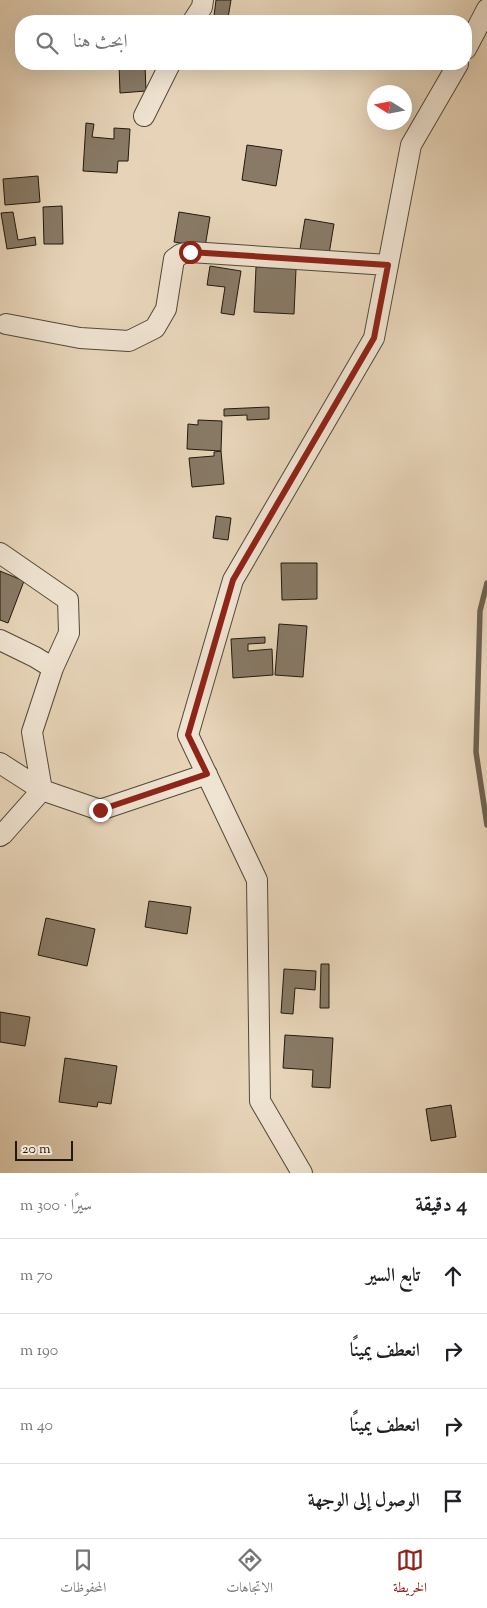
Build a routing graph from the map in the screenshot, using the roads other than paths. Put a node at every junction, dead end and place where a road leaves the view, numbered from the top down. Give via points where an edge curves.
1 (203, 0) edge
2 (487, 9) edge
3 (197, 15) edge
4 (472, 38) edge
5 (167, 70) edge
6 (455, 70) edge
7 (144, 116) dead end
8 (388, 265) junction
9 (6, 324) dead end
10 (0, 552) edge
11 (0, 640) edge
12 (53, 668) junction
13 (0, 763) edge
14 (207, 774) junction
15 (42, 790) junction
16 (0, 836) edge
17 (302, 1173) edge

1 - 3 street
2 - 4 street
5 - 7 street
6 - 8 street via 411,145
8 - 9 street via 190,252 174,259 166,309 155,328 129,341 80,338
8 - 14 street via 374,338 233,580 188,735
10 - 12 street via 68,600 70,633
11 - 12 street
12 - 15 street via 32,732
13 - 15 street
14 - 15 street via 100,810
14 - 17 street via 257,880 260,1101
15 - 16 street

